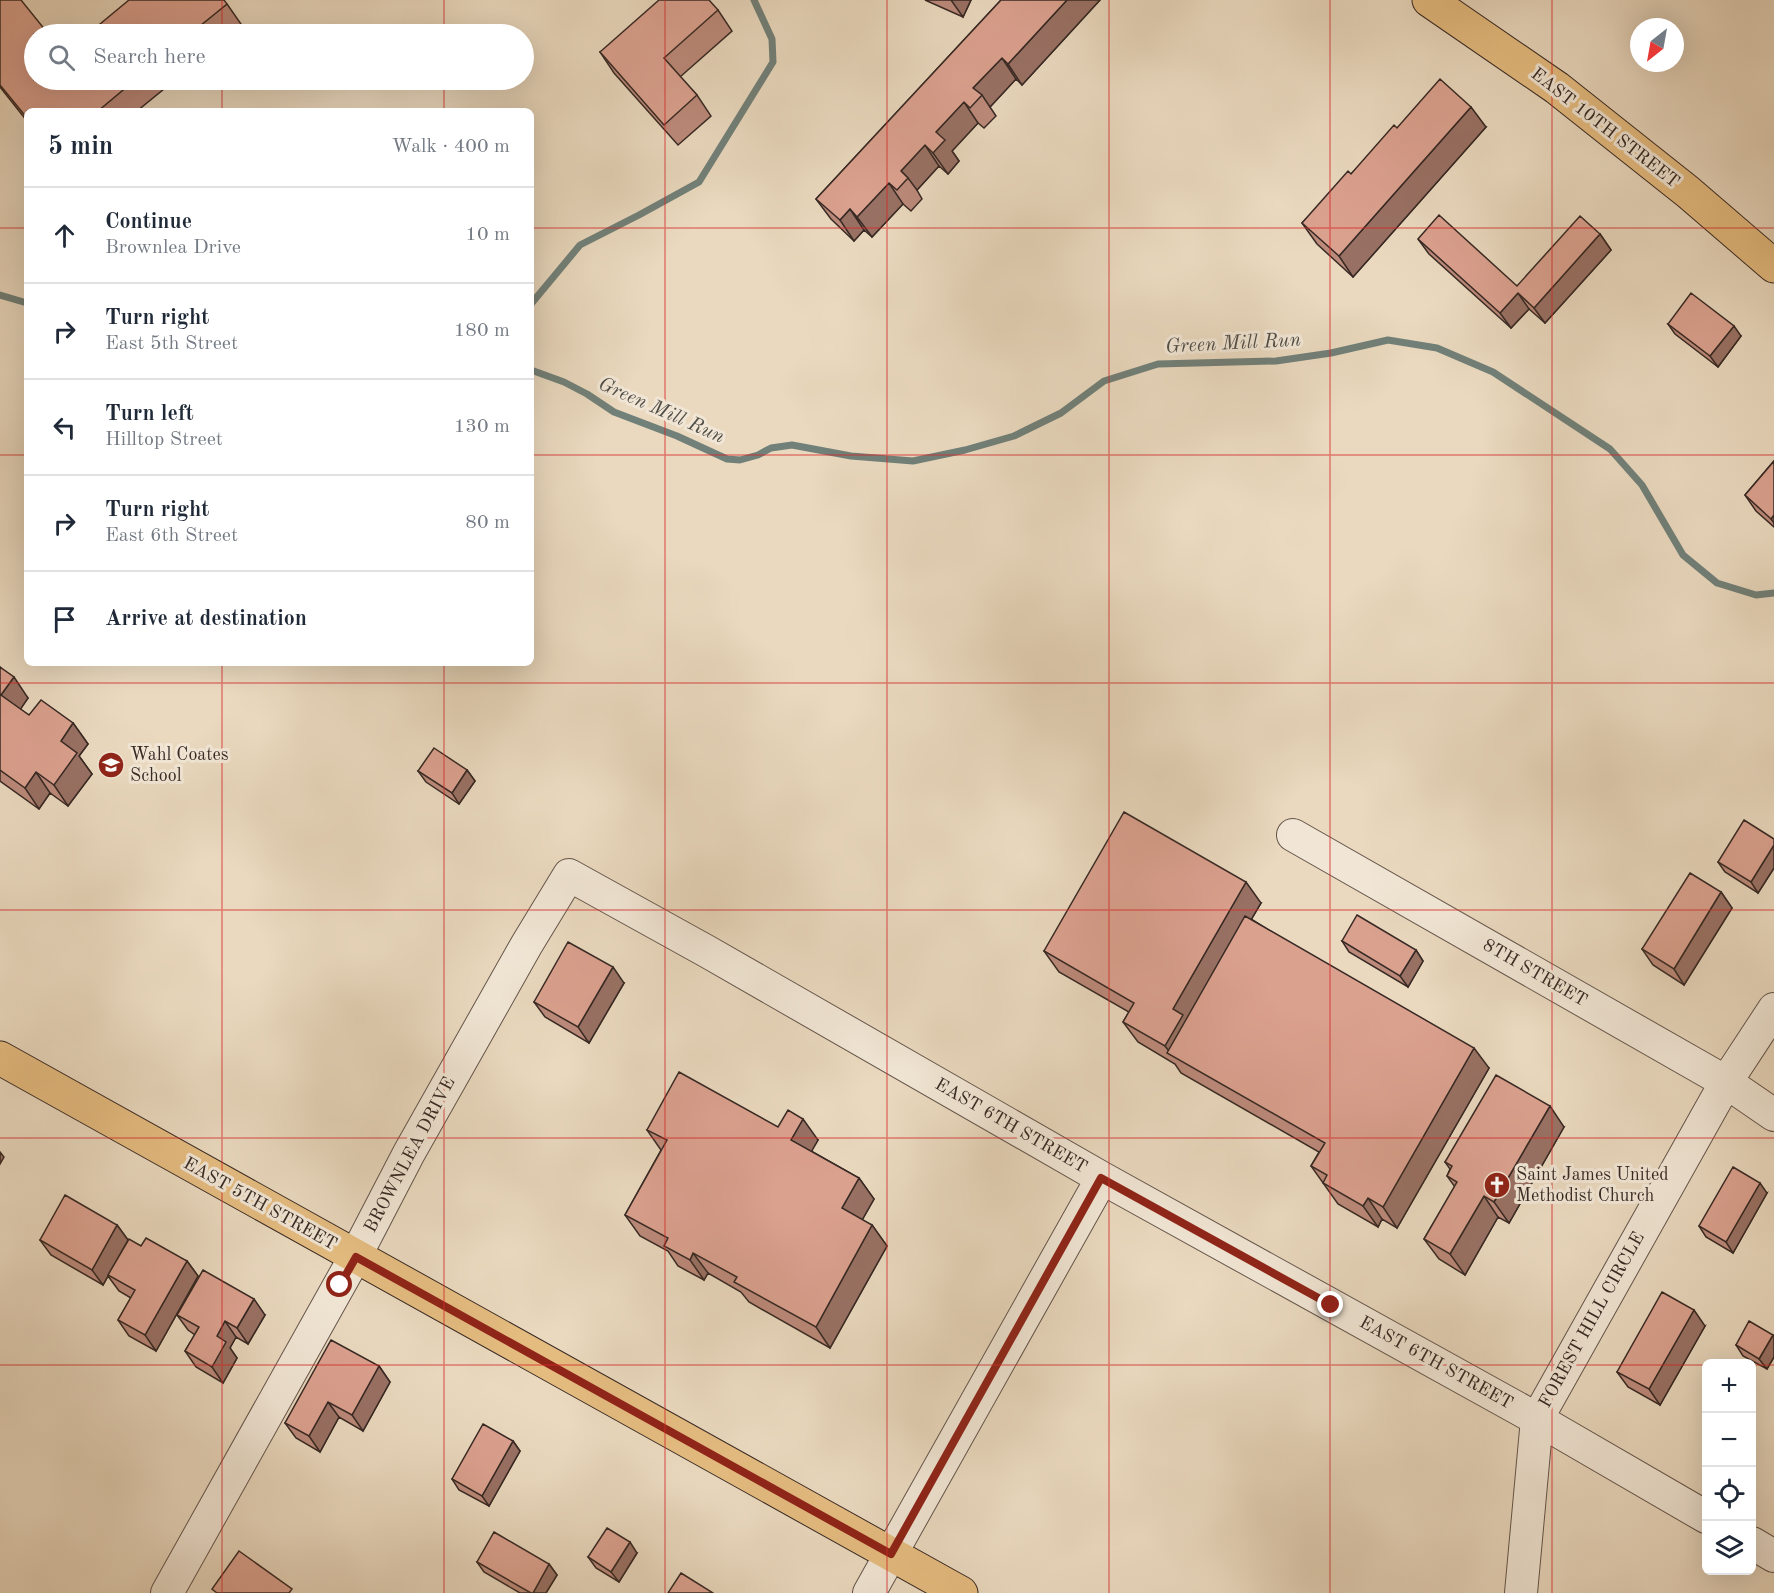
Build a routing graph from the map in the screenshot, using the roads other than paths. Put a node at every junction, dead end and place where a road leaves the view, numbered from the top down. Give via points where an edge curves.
1 (1429, 0) edge
2 (1774, 266) edge
3 (1293, 835) dead end
4 (569, 875) joint
5 (1774, 1009) edge
6 (0, 1058) edge
7 (1726, 1082) junction
8 (1774, 1115) edge
9 (1101, 1178) junction
10 (356, 1257) junction
11 (1536, 1419) junction
12 (1702, 1514) edge
13 (1756, 1545) edge
14 (891, 1554) junction
15 (1774, 1556) edge
16 (167, 1593) edge
17 (869, 1593) edge
18 (961, 1593) edge
19 (1521, 1593) edge

1 - 2 main road, EAST 10TH STREET via 1557,88
3 - 7 street, 8TH STREET
4 - 9 street, EAST 6TH STREET
4 - 10 street, BROWNLEA DRIVE via 409,1153
5 - 7 street, FOREST HILL CIRCLE
6 - 10 main road, EAST 5TH STREET
7 - 8 street, 8TH STREET
7 - 11 street, FOREST HILL CIRCLE
9 - 11 street, EAST 6TH STREET
9 - 14 street
10 - 14 main road, EAST 5TH STREET
10 - 16 street, BROWNLEA DRIVE
11 - 12 street, EAST 6TH STREET
11 - 19 street, FOREST HILL CIRCLE
13 - 15 street
14 - 17 street
14 - 18 main road, EAST 5TH STREET

